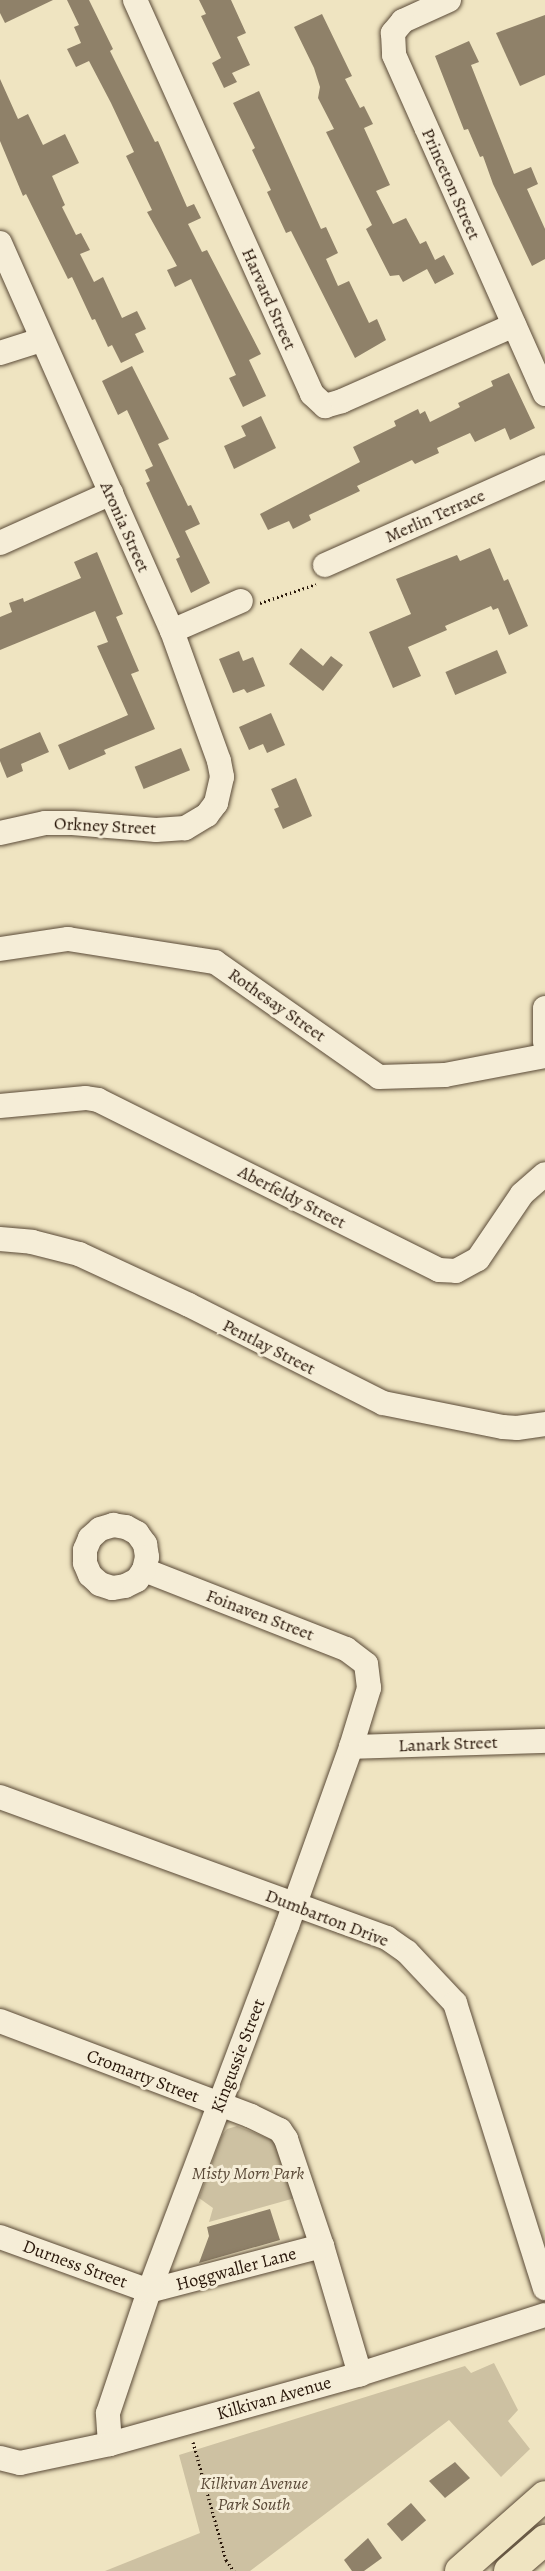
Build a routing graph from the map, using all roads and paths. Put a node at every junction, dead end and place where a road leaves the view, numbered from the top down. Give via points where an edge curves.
1 (135, 0) edge
2 (449, 0) edge
3 (0, 243) edge
4 (514, 325) junction
5 (41, 340) junction
6 (0, 353) edge
7 (545, 394) edge
8 (545, 466) edge
9 (111, 493) junction
10 (0, 543) edge
11 (325, 565) joint
12 (241, 602) joint
13 (172, 632) junction
14 (207, 815) joint
15 (0, 833) edge
16 (0, 949) edge
17 (545, 1008) edge
18 (545, 1042) edge
19 (545, 1056) edge
20 (0, 1106) edge
21 (545, 1174) edge
22 (0, 1239) edge
23 (545, 1424) edge
24 (144, 1569) dead end
25 (368, 1669) joint
26 (545, 1741) edge
27 (351, 1747) junction
28 (0, 1797) edge
29 (294, 1905) junction
30 (0, 2021) edge
31 (219, 2105) junction
32 (0, 2236) edge
33 (322, 2246) junction
34 (545, 2288) edge
35 (149, 2291) junction
36 (545, 2315) edge
37 (360, 2374) junction
38 (193, 2440) dead end
39 (110, 2444) junction
40 (0, 2458) edge
41 (545, 2496) edge
42 (545, 2540) edge
43 (234, 2571) edge
44 (460, 2571) edge
45 (509, 2571) edge

1 - 4 street, Harvard Street via 318,400 325,406 342,401
2 - 4 street, Princeton Street via 403,21 393,33 394,56
3 - 5 street, Aronia Street
4 - 7 street, Princeton Street
5 - 6 street
5 - 9 street, Aronia Street
8 - 11 street, Merlin Terrace
9 - 10 street
9 - 13 street, Aronia Street
11 - 12 path via 318,583 253,605
12 - 13 street
13 - 14 street, Aronia Street via 219,761 220,790
14 - 15 street, Orkney Street via 185,828 156,830 45,823
16 - 19 street, Rothesay Street via 68,939 215,962 379,1077 445,1075
17 - 18 street
20 - 21 street, Aberfeldy Street via 98,1100 439,1270 456,1270 478,1259 522,1194
22 - 23 street, Pentlay Street via 32,1242 79,1254 383,1403 503,1427
24 - 25 street, Foinaven Street via 346,1649 363,1659
25 - 27 street, Kingussie Street via 369,1688
26 - 27 street, Lanark Street
27 - 29 street, Kingussie Street
28 - 29 street, Dumbarton Drive
29 - 31 street, Kingussie Street
29 - 34 street, Dumbarton Drive via 387,1938 407,1952 455,2003
30 - 31 street, Cromarty Street
31 - 33 street, Cromarty Street via 272,2125 286,2139
31 - 35 street, Kingussie Street
32 - 35 street, Durness Street
33 - 35 street, Hoggwaller Lane
33 - 37 street, Cromarty Street
35 - 39 street, Kingussie Street via 108,2413
36 - 37 street, Kilkivan Avenue
37 - 39 street, Kilkivan Avenue
38 - 43 path via 226,2560
39 - 40 street, Kilkivan Avenue via 20,2463
41 - 44 main road
42 - 45 main road

